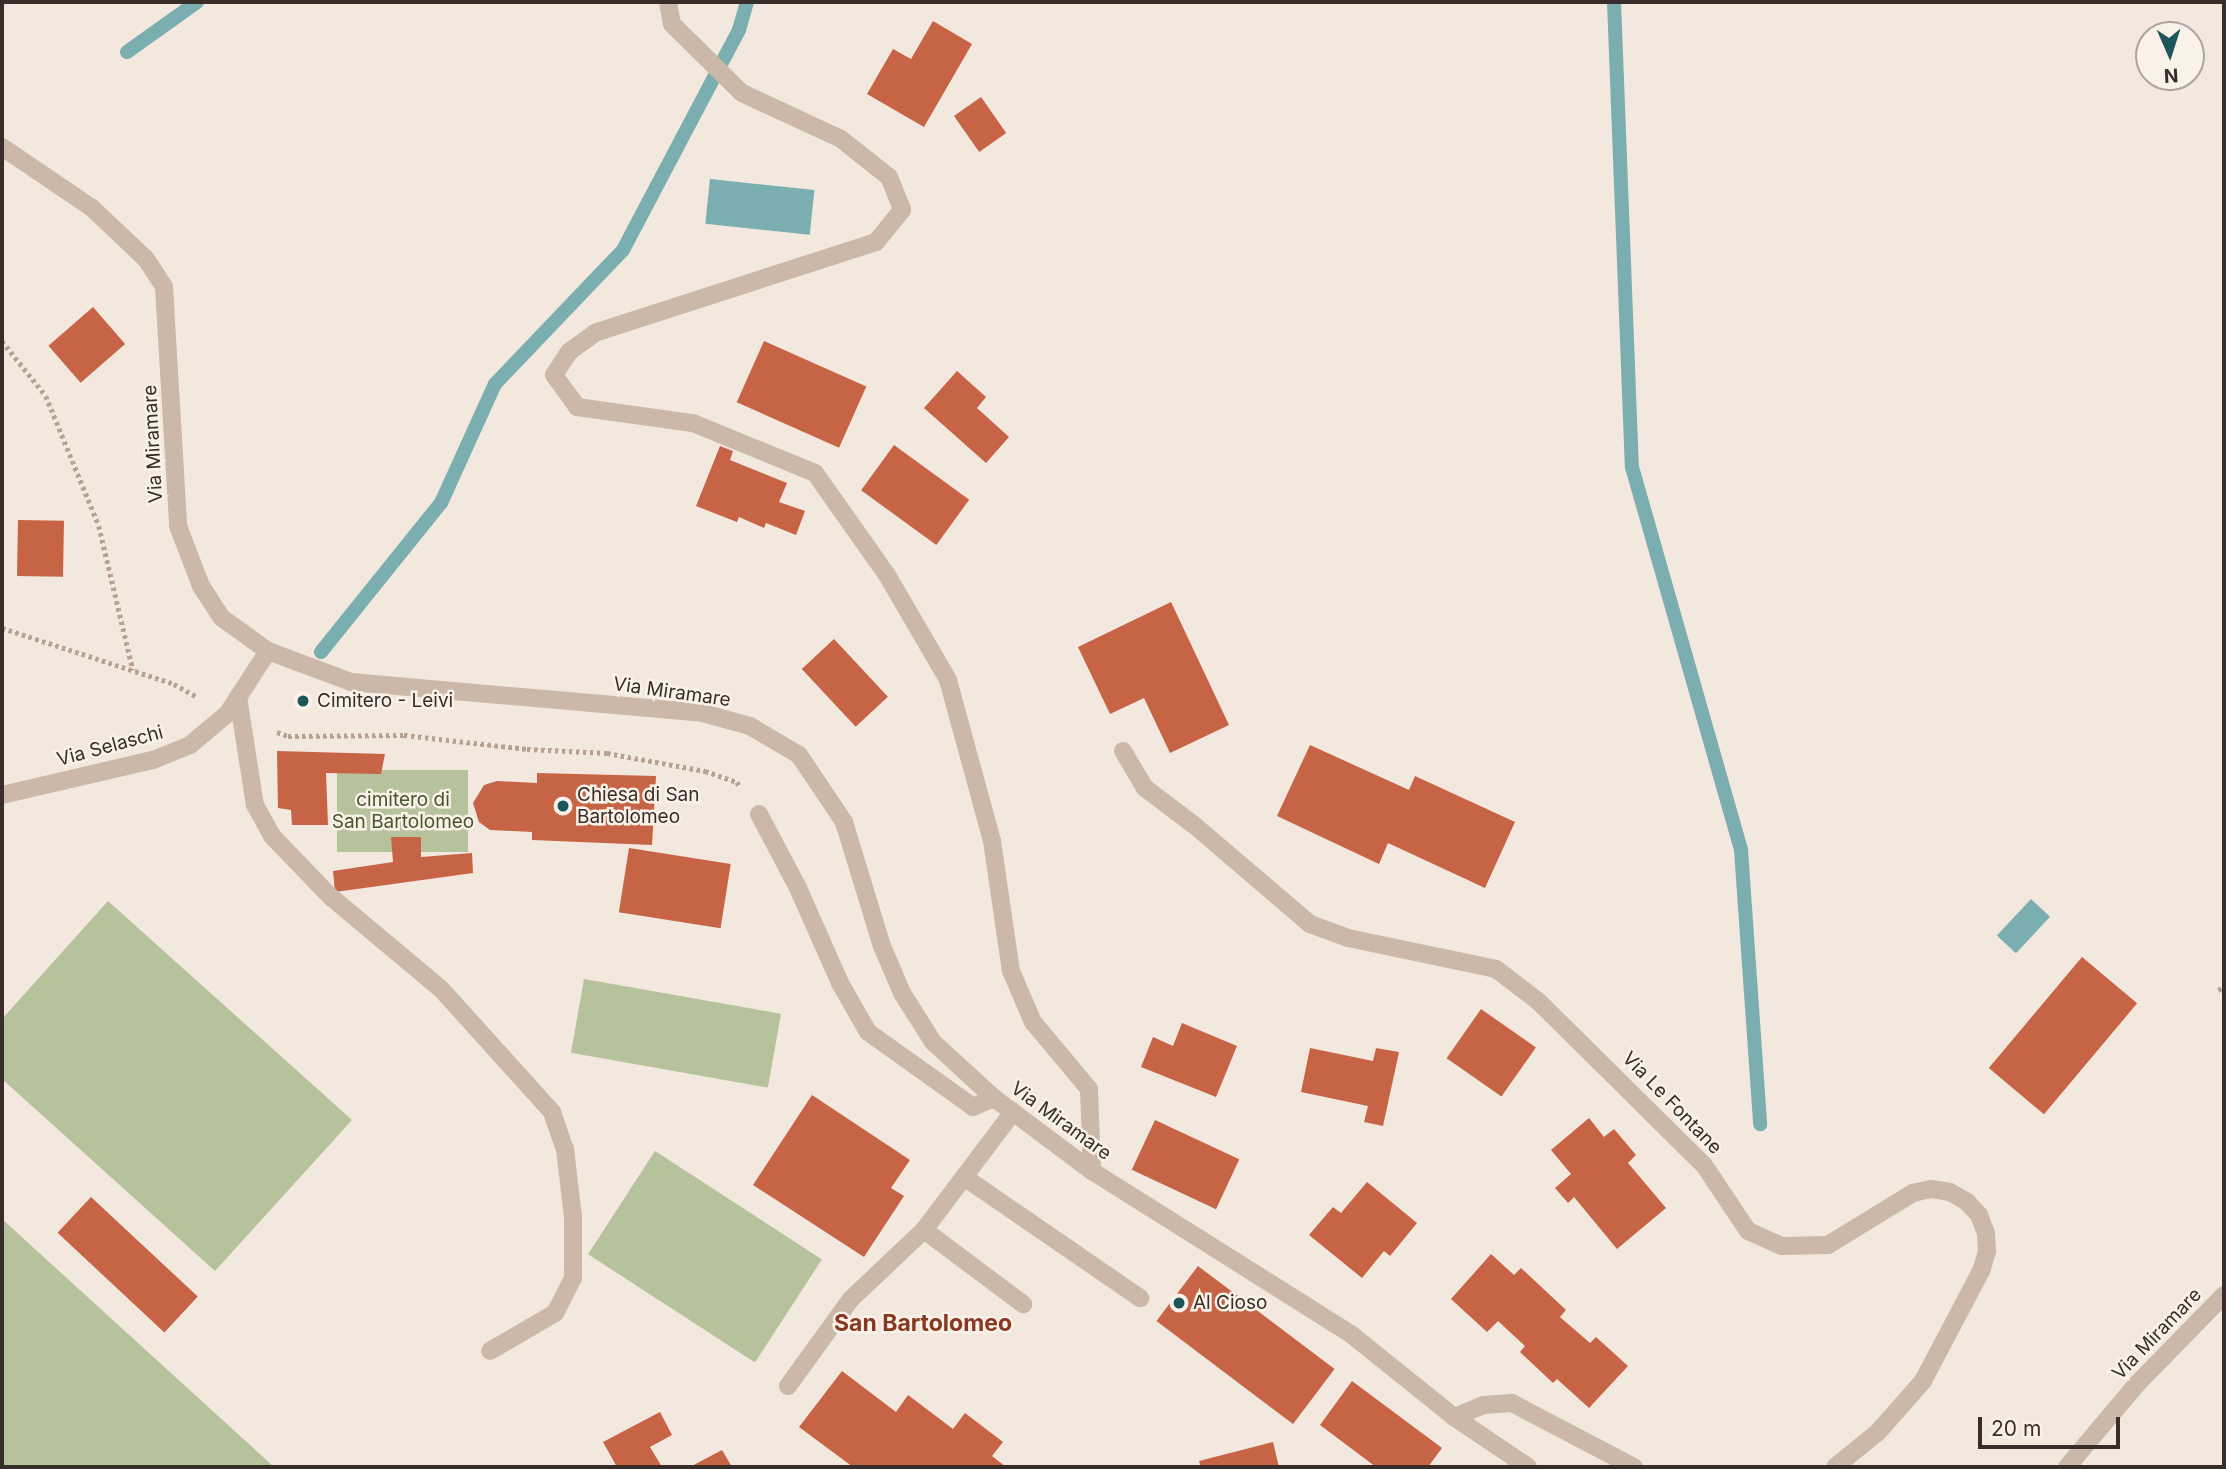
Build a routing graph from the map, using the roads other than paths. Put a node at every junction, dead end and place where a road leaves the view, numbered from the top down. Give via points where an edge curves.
1 (668, 2) edge
2 (2, 148) edge
3 (268, 650) junction
4 (238, 697) junction
5 (1123, 751) dead end
6 (2, 795) edge
7 (759, 814) road end
8 (994, 1098) junction
9 (1013, 1112) junction
10 (1092, 1171) junction
11 (964, 1177) junction
12 (924, 1230) junction
13 (2224, 1295) edge
14 (1140, 1298) dead end
15 (1023, 1304) dead end
16 (489, 1351) dead end
17 (788, 1386) dead end
18 (1454, 1416) junction
19 (1528, 1467) edge
20 (1634, 1467) edge
21 (1835, 1467) edge
22 (2067, 1467) edge

1 - 10 street via 672,24 743,93 841,139 888,177 902,210 876,242 595,333 569,352 554,375 577,407 693,423 816,473 887,575 948,680 992,841 1011,971 1033,1022 1089,1089
2 - 3 street, Via Miramare via 92,208 146,259 164,287 178,526 201,586 222,618
3 - 4 street, Via Selaschi
3 - 8 street, Via Miramare via 351,682 703,713 750,726 799,755 844,822 882,946 902,993 933,1042
4 - 6 street, Via Selaschi via 228,713 190,745 153,760
4 - 16 street via 256,804 272,836 331,897 441,989 552,1112 565,1149 573,1217 573,1278 555,1312
5 - 21 street, Via Le Fontane via 1145,788 1310,924 1348,938 1496,969 1538,1001 1704,1165 1748,1231 1782,1246 1828,1245 1913,1193 1931,1189 1950,1192 1979,1215 1987,1251 1982,1269 1923,1381 1878,1432
7 - 8 street via 868,1032 973,1107
8 - 9 street, Via Miramare
9 - 10 street, Via Miramare
9 - 11 street
10 - 18 street, Via Miramare via 1352,1335
11 - 12 street
11 - 14 street
12 - 15 street
12 - 17 street via 851,1299
13 - 22 street, Via Miramare via 2137,1384
18 - 19 street, Via Miramare
18 - 20 street via 1483,1405 1511,1403

